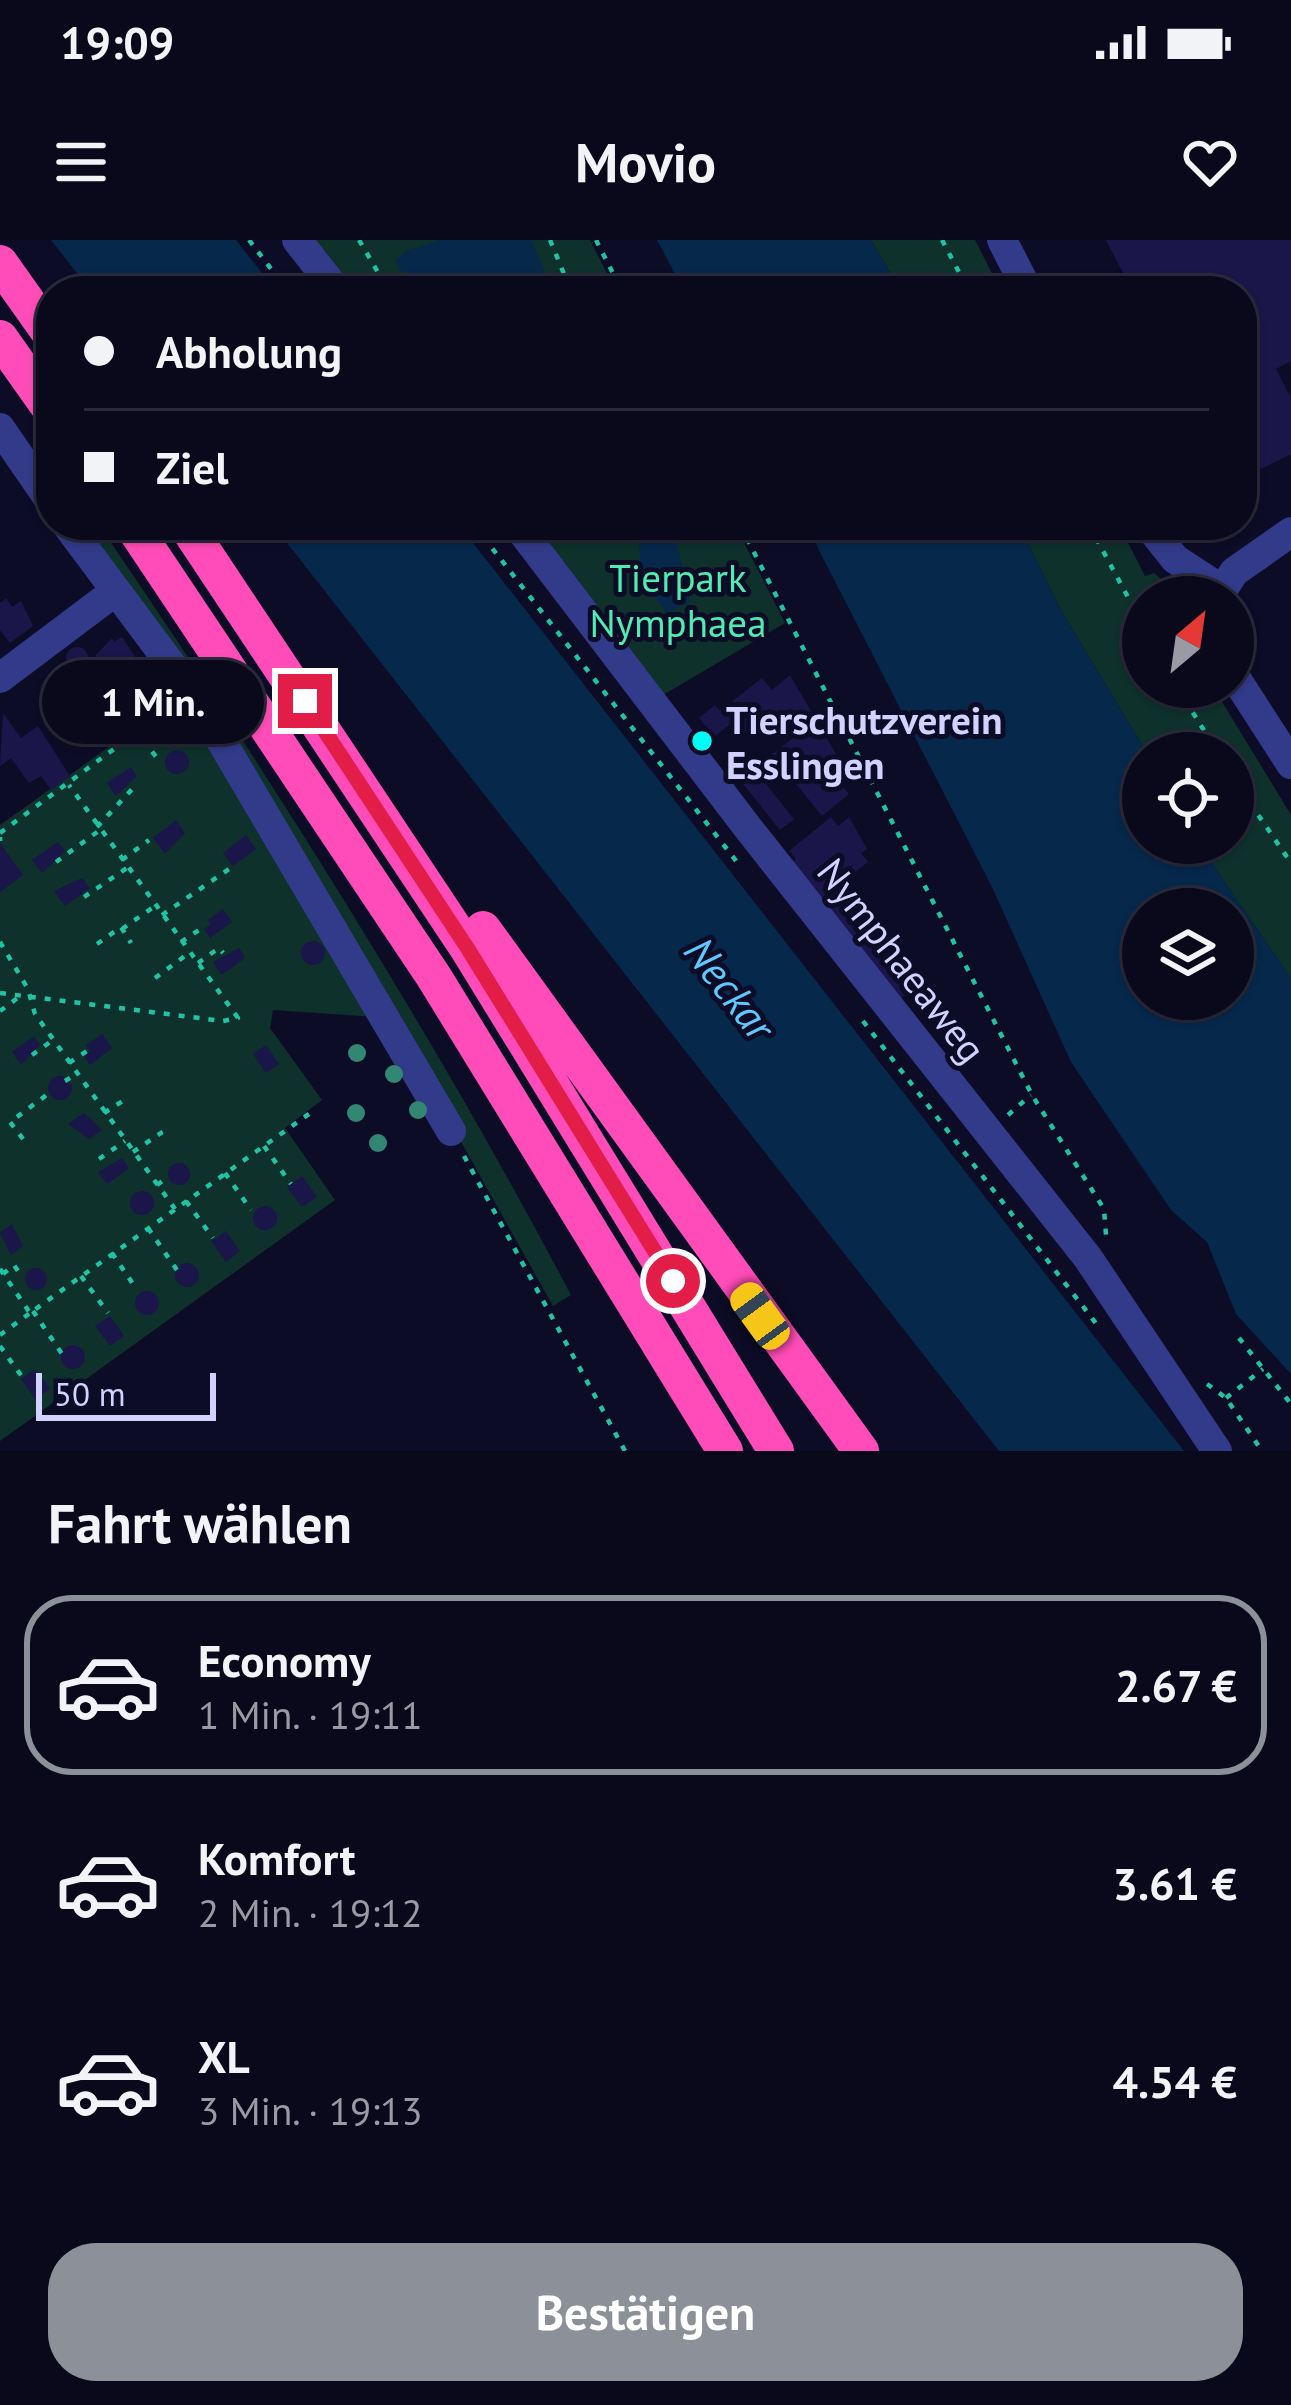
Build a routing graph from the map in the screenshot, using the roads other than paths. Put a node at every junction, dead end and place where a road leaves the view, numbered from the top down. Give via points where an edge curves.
1 (297, 240) edge
2 (1002, 240) edge
3 (0, 263) edge
4 (325, 276) edge
5 (1020, 276) edge
6 (36, 313) edge
7 (0, 338) edge
8 (36, 389) edge
9 (0, 428) edge
10 (36, 480) edge
11 (1291, 532) edge
12 (77, 540) edge
13 (142, 540) edge
14 (196, 540) edge
15 (529, 540) edge
16 (1160, 540) edge
17 (1197, 576) edge
18 (1231, 576) edge
19 (113, 593) junction
20 (0, 678) edge
21 (1254, 707) edge
22 (330, 738) junction
23 (1291, 764) edge
24 (451, 1131) road end
25 (724, 1451) edge
26 (776, 1451) edge
27 (861, 1451) edge
28 (1216, 1451) edge

1 - 4 street
2 - 5 street
3 - 6 highway
7 - 8 highway
9 - 10 street
11 - 18 street
12 - 19 street
13 - 25 highway via 434,977
14 - 22 highway
15 - 28 street, Nymphaeaweg via 1088,1258
16 - 17 street
19 - 20 street
19 - 24 street via 196,698
21 - 23 street
22 - 26 highway
22 - 27 highway via 438,863

